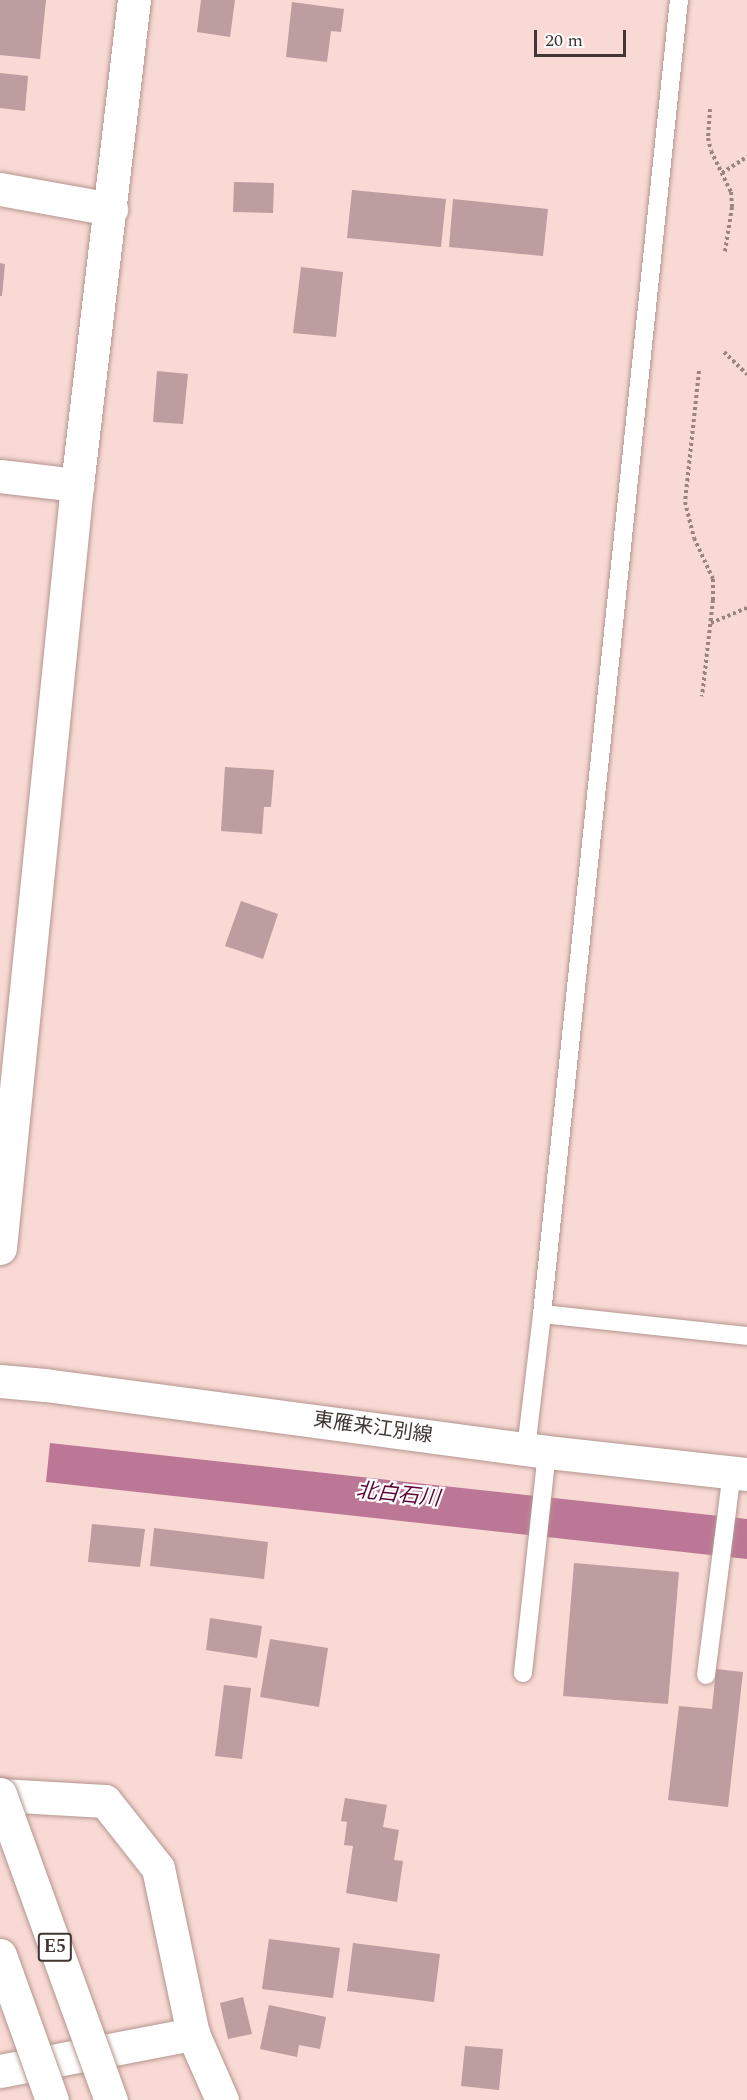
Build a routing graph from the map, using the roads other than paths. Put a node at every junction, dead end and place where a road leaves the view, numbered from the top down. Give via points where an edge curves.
1 (134, 0) edge
2 (679, 0) edge
3 (0, 189) edge
4 (111, 209) junction
5 (0, 476) edge
6 (77, 485) junction
7 (4, 1163) edge
8 (0, 1248) edge
9 (542, 1314) junction
10 (747, 1336) edge
11 (0, 1381) edge
12 (536, 1450) junction
13 (736, 1480) edge
14 (523, 1673) dead end
15 (706, 1675) dead end
16 (0, 1794) edge
17 (0, 1955) edge
18 (193, 2034) junction
19 (0, 2070) edge
20 (52, 2100) edge
21 (111, 2100) edge
22 (222, 2100) edge

1 - 4 main road
2 - 9 lane
3 - 4 main road
4 - 6 main road
5 - 6 main road
6 - 7 main road
7 - 8 main road
9 - 10 lane
9 - 12 lane
11 - 12 main road, 東雁来江別線
12 - 13 main road, 東雁来江別線
12 - 14 lane via 545,1484
13 - 15 lane
16 - 18 main road via 105,1801 158,1868
16 - 21 main road, E5, bridge
17 - 20 main road, bridge
18 - 19 main road
18 - 22 main road

